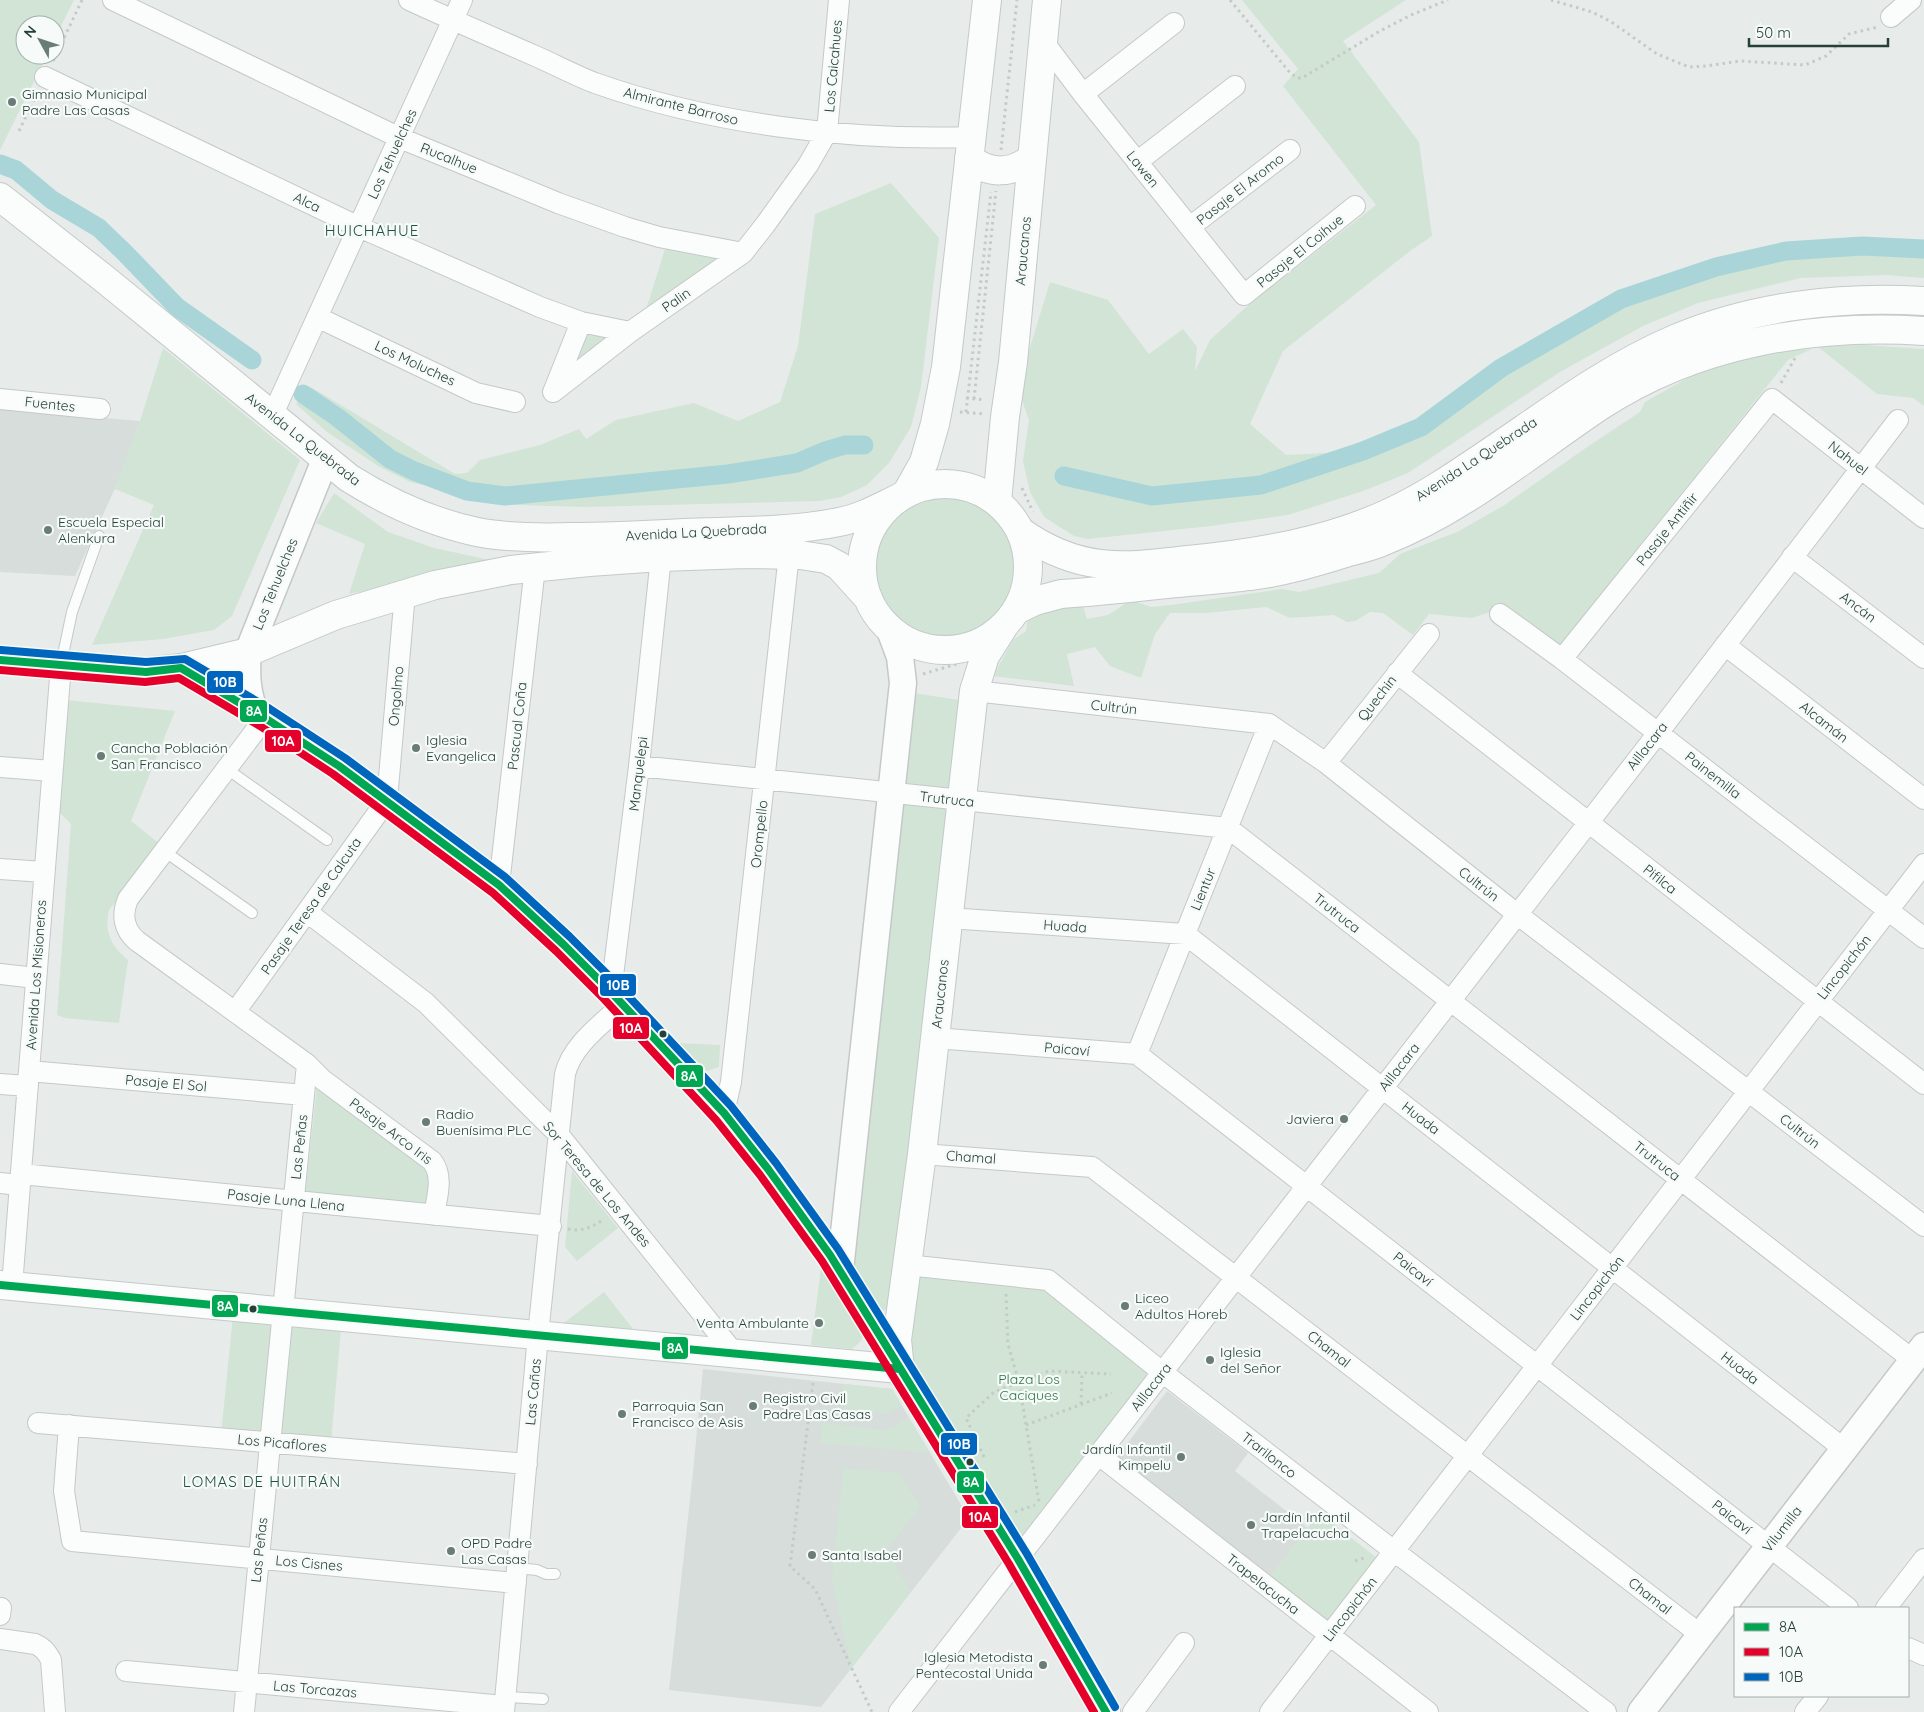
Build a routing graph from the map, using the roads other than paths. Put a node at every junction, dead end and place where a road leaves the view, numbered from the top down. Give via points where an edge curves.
1 (114, 0) edge
2 (409, 0) edge
3 (462, 0) edge
4 (839, 0) edge
5 (987, 0) edge
6 (1047, 0) edge
7 (1912, 0) edge
8 (1891, 17) road end
9 (453, 20) junction
10 (1174, 23) dead end
11 (1043, 41) junction
12 (45, 77) dead end
13 (1235, 86) dead end
14 (1083, 94) junction
15 (828, 132) junction
16 (400, 138) junction
17 (970, 148) junction
18 (1290, 150) dead end
19 (1032, 158) junction
20 (1137, 162) junction
21 (0, 197) edge
22 (1355, 206) dead end
23 (359, 227) junction
24 (1190, 227) junction
25 (743, 253) junction
26 (1244, 295) joint
27 (1924, 301) edge
28 (318, 317) junction
29 (581, 322) junction
30 (1924, 331) edge
31 (630, 332) junction
32 (0, 399) edge
33 (1772, 399) joint
34 (515, 402) dead end
35 (100, 409) dead end
36 (272, 416) junction
37 (1898, 420) dead end
38 (325, 460) junction
39 (1861, 468) junction
40 (902, 496) junction
41 (998, 502) junction
42 (1924, 518) edge
43 (1027, 523) junction
44 (99, 536) dead end
45 (788, 554) junction
46 (661, 557) junction
47 (1792, 557) junction
48 (535, 567) junction
49 (405, 593) junction
50 (868, 598) junction
51 (1500, 614) dead end
52 (1010, 618) junction
53 (890, 630) junction
54 (1429, 634) dead end
55 (1725, 645) junction
56 (248, 652) junction
57 (1924, 658) edge
58 (1562, 659) junction
59 (0, 660) edge
60 (61, 665) junction
61 (181, 668) junction
62 (1396, 673) junction
63 (977, 678) junction
64 (260, 715) junction
65 (1269, 724) junction
66 (1658, 732) junction
67 (1326, 763) junction
68 (639, 766) junction
69 (0, 767) edge
70 (227, 769) junction
71 (52, 771) junction
72 (765, 780) junction
73 (890, 793) junction
74 (1924, 799) edge
75 (386, 800) junction
76 (961, 801) junction
77 (1588, 822) junction
78 (1228, 828) junction
79 (327, 840) dead end
80 (164, 851) junction
81 (1924, 864) edge
82 (0, 868) edge
83 (44, 872) junction
84 (499, 885) junction
85 (1888, 910) junction
86 (307, 912) junction
87 (252, 913) dead end
88 (1517, 914) junction
89 (948, 918) junction
90 (1185, 934) junction
91 (1924, 938) edge
92 (0, 974) edge
93 (36, 978) junction
94 (617, 998) junction
95 (1450, 1000) junction
96 (1818, 1001) junction
97 (236, 1012) junction
98 (935, 1038) junction
99 (1137, 1054) junction
100 (307, 1064) junction
101 (28, 1078) junction
102 (0, 1084) edge
103 (1924, 1084) edge
104 (1383, 1088) junction
105 (1748, 1091) junction
106 (304, 1095) junction
107 (724, 1114) junction
108 (559, 1134) junction
109 (922, 1154) junction
110 (20, 1180) junction
111 (1680, 1180) junction
112 (0, 1183) edge
113 (1307, 1186) junction
114 (293, 1201) junction
115 (434, 1215) junction
116 (551, 1226) junction
117 (1924, 1226) edge
118 (907, 1265) junction
119 (1612, 1268) junction
120 (840, 1270) junction
121 (1236, 1277) junction
122 (6, 1286) edge
123 (283, 1311) junction
124 (538, 1335) junction
125 (734, 1353) junction
126 (1919, 1353) edge
127 (1537, 1366) junction
128 (900, 1369) junction
129 (1162, 1372) junction
130 (38, 1423) dead end
131 (69, 1425) junction
132 (270, 1442) junction
133 (1844, 1449) junction
134 (1099, 1455) junction
135 (1468, 1455) junction
136 (527, 1464) junction
137 (1769, 1546) junction
138 (1394, 1551) junction
139 (258, 1559) junction
140 (1018, 1559) junction
141 (1924, 1559) edge
142 (555, 1574) dead end
143 (517, 1576) junction
144 (1847, 1607) edge
145 (1887, 1607) edge
146 (1, 1608) edge
147 (0, 1615) edge
148 (1701, 1635) junction
149 (1329, 1636) junction
150 (0, 1639) edge
151 (1184, 1643) dead end
152 (1909, 1648) edge
153 (1924, 1655) edge
154 (126, 1671) dead end
155 (247, 1682) junction
156 (1817, 1697) edge
157 (544, 1699) dead end
158 (504, 1705) edge
159 (902, 1711) edge
160 (55, 1712) edge
161 (244, 1712) edge
162 (1106, 1712) edge
163 (1133, 1712) edge
164 (1270, 1712) edge
165 (1428, 1712) edge
166 (1606, 1712) edge
167 (1641, 1712) edge
168 (1806, 1712) edge

1 - 16 street, Rucalhue
2 - 9 street, Almirante Barroso
3 - 9 street, Los Tehuelches
4 - 15 street, Los Caicahues
5 - 17 main road
6 - 11 main road, Araucanos
7 - 8 street
9 - 15 street, Almirante Barroso via 594,82 630,94 744,121
9 - 16 street, Los Tehuelches
10 - 14 street
11 - 14 street, Lawen
11 - 19 main road, Araucanos
12 - 23 street, Alca
13 - 20 street
14 - 20 street, Lawen
15 - 17 street, Almirante Barroso via 931,138
15 - 25 street, Palin via 786,197
16 - 23 street, Los Tehuelches
16 - 25 street, Rucalhue via 591,216 659,237
17 - 19 main road via 983,167 996,170 1016,168
17 - 40 main road via 946,367 924,462
18 - 24 street, Pasaje El Aromo
19 - 41 main road, Araucanos
20 - 24 street, Lawen
21 - 36 main road, Avenida La Quebrada
22 - 26 street, Pasaje El Coihue
23 - 28 street, Los Tehuelches
23 - 29 street, Alca
24 - 26 street, Lawen
25 - 31 street, Palin
27 - 43 main road, Avenida La Quebrada via 1860,300 1785,308 1712,326 1676,339 1588,385 1446,482 1412,501 1392,512 1318,539 1250,554 1111,566 1062,555 1037,543
28 - 34 street, Los Moluches via 476,392
28 - 36 street, Los Tehuelches
29 - 31 street, Alca
29 - 31 street, Palin via 553,392
30 - 52 main road, Avenida La Quebrada via 1856,329 1810,333 1700,356 1602,405 1461,502 1383,542 1314,564 1251,576 1061,594 1035,600
32 - 35 street, Fuentes
33 - 39 street, Nahuel
33 - 58 street, Pasaje Antiñir
36 - 38 main road, Avenida La Quebrada
37 - 39 street, Aillacara
38 - 40 main road, Avenida La Quebrada via 400,507 453,526 532,538 804,527 840,522
38 - 56 street, Los Tehuelches
39 - 42 street, Nahuel
39 - 47 street, Aillacara
40 - 41 main road via 924,487 950,484 977,490
40 - 50 main road via 879,517 865,542 862,568
41 - 43 main road via 1009,514
43 - 52 main road via 1027,580 1023,596
44 - 60 lane via 72,612
45 - 46 main road, Avenida La Quebrada
45 - 50 main road, Avenida La Quebrada via 826,559 839,566
45 - 72 street, Orompello
46 - 48 main road, Avenida La Quebrada
46 - 68 street, Manquelepi
47 - 55 street, Aillacara
47 - 57 street, Ancán
48 - 49 main road, Avenida La Quebrada via 435,584
48 - 84 street, Pascual Coña
49 - 56 main road, Avenida La Quebrada via 336,615
49 - 75 street, Ongolmo
50 - 53 main road
51 - 58 street, Painemilla
52 - 53 main road via 989,637 951,650 924,647
52 - 63 main road, Araucanos
53 - 73 street via 897,644 902,675
54 - 62 street, Quechin
55 - 66 street, Aillacara
55 - 74 street, Alcamán
56 - 61 main road, Avenida La Quebrada
56 - 64 street, Los Tehuelches via 249,696
58 - 66 street, Painemilla
59 - 60 main road, Avenida La Quebrada
60 - 61 main road, Avenida La Quebrada via 146,672
60 - 71 street, Avenida Los Misioneros
61 - 64 street
62 - 67 street, Quechin
62 - 77 street, Pifilca
63 - 65 street, Cultrún
63 - 76 main road, Araucanos
64 - 70 street
64 - 75 street
65 - 67 street, Cultrún
65 - 78 street, Lientur
66 - 77 street, Aillacara
66 - 85 street, Painemilla
67 - 88 street, Cultrún
68 - 72 street, Trutruca
68 - 94 street, Manquelepi
69 - 71 street
70 - 79 lane
70 - 80 street
71 - 83 street, Avenida Los Misioneros
72 - 73 street, Trutruca
72 - 107 street, Orompello via 731,1082
73 - 76 street, Trutruca
73 - 120 street
75 - 84 street
75 - 86 street, Pasaje Teresa de Calcuta
76 - 78 street, Trutruca
76 - 89 main road, Araucanos
77 - 88 street, Aillacara
77 - 96 street, Pifilca
78 - 90 street, Lientur
78 - 95 street, Trutruca
80 - 87 lane
80 - 97 street via 125,906 127,929 137,941
81 - 85 street, Lincopichón
82 - 83 street
83 - 93 street, Avenida Los Misioneros
84 - 94 street
85 - 91 street, Painemilla
85 - 96 street, Lincopichón
86 - 97 street, Pasaje Teresa de Calcuta
86 - 108 street, Sor Teresa de Los Andes via 426,1003
88 - 95 street, Aillacara
88 - 105 street, Cultrún
89 - 90 street, Huada
89 - 98 main road, Araucanos
90 - 99 street, Lientur
90 - 104 street, Huada
92 - 93 street
93 - 101 street, Avenida Los Misioneros
94 - 107 street
94 - 108 street, Las Cañas via 570,1060 565,1074
95 - 104 street, Aillacara
95 - 111 street, Trutruca
96 - 103 street, Pifilca
96 - 105 street, Lincopichón
97 - 100 street
98 - 99 street, Paicaví
98 - 109 main road, Araucanos
99 - 113 street, Paicaví
100 - 106 street, Las Peñas
100 - 115 street, Pasaje Arco Iris via 432,1161 439,1174
101 - 102 street, Pasaje El Sol
101 - 106 street, Pasaje El Sol
101 - 110 street, Avenida Los Misioneros
104 - 113 street, Aillacara
104 - 119 street, Huada
105 - 111 street, Lincopichón
105 - 117 street, Cultrún
106 - 114 street, Las Peñas
107 - 120 street
108 - 116 street, Las Cañas
108 - 125 street, Sor Teresa de Los Andes
109 - 118 main road, Araucanos
109 - 121 street, Chamal via 1092,1167
110 - 112 street, Pasaje Luna Llena
110 - 114 street, Pasaje Luna Llena
110 - 122 street, Avenida Los Misioneros
111 - 119 street, Lincopichón
111 - 126 street, Trutruca
113 - 121 street, Aillacara
113 - 127 street, Paicaví
114 - 115 street, Pasaje Luna Llena
114 - 123 street, Las Peñas
115 - 116 street, Pasaje Luna Llena
116 - 124 street, Las Cañas
118 - 128 main road, Araucanos via 897,1340
118 - 129 street, Trarilonco via 1048,1280
119 - 127 street, Lincopichón
119 - 133 street, Huada
120 - 128 street
121 - 129 street, Aillacara
121 - 135 street, Chamal
122 - 123 main road
123 - 124 main road
123 - 132 street, Las Peñas
124 - 125 main road
124 - 136 street, Las Cañas
125 - 128 main road
126 - 133 street, Vilumilla
127 - 135 street, Lincopichón
127 - 137 street, Paicaví
128 - 140 main road
129 - 134 street, Aillacara
129 - 138 street, Trarilonco
130 - 131 street, Los Picaflores
131 - 132 street, Los Picaflores
131 - 139 street, Los Cisnes via 64,1491 72,1540
132 - 136 street, Los Picaflores
132 - 139 street, Las Peñas
133 - 137 street, Vilumilla
134 - 140 street, Aillacara
134 - 149 street, Trapelacucha
135 - 138 street, Lincopichón
135 - 148 street, Chamal
136 - 143 street, Las Cañas
137 - 144 street, Paicaví
137 - 148 street, Vilumilla
138 - 149 street, Lincopichón
138 - 166 street, Trarilonco
139 - 143 street, Los Cisnes
139 - 155 street, Las Peñas
140 - 159 street, Aillacara
140 - 162 main road
141 - 145 street
142 - 143 lane via 537,1570
143 - 158 street, Las Cañas
146 - 147 street
148 - 167 street, Vilumilla
149 - 164 street, Lincopichón
149 - 165 street, Trapelacucha
150 - 160 street via 35,1644 48,1654
151 - 163 street
152 - 153 street
154 - 155 street, Las Torcazas
155 - 158 street, Las Torcazas
155 - 161 street, Las Peñas
156 - 168 street
157 - 158 lane

